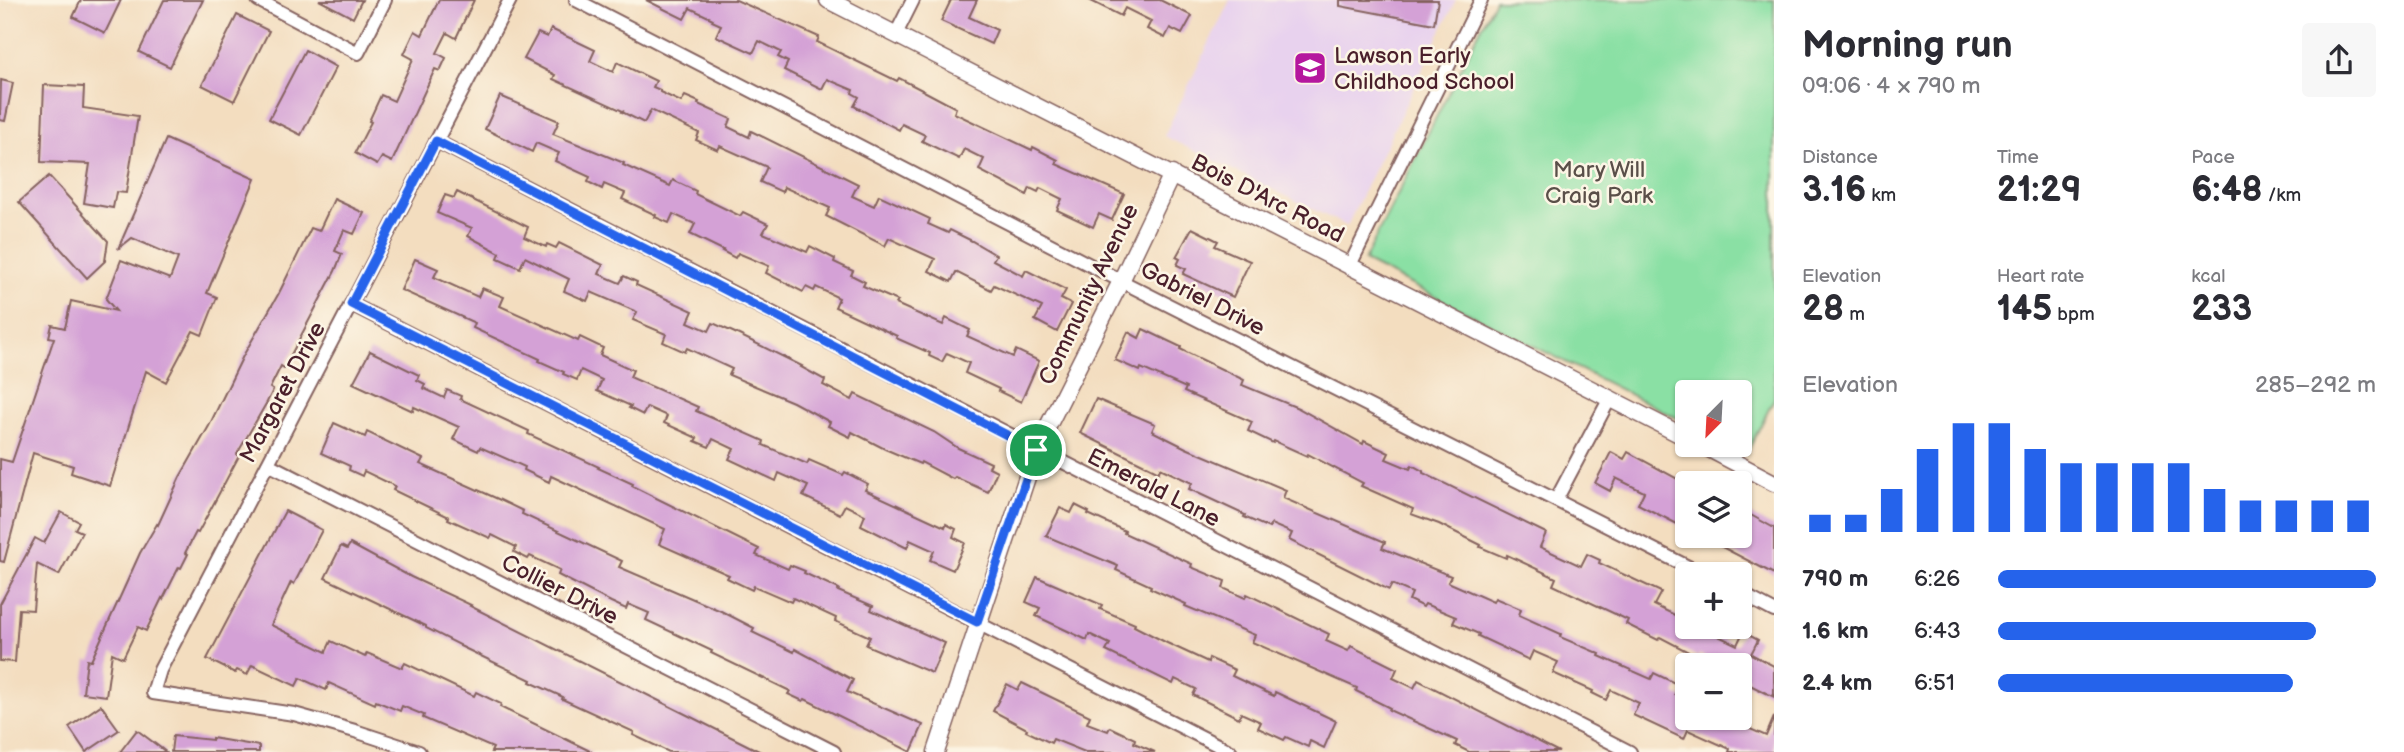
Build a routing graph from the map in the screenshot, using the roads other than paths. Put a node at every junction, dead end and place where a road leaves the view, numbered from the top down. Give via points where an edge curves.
1 (258, 0) edge
2 (385, 0) edge
3 (510, 0) edge
4 (576, 0) edge
5 (828, 0) edge
6 (913, 0) edge
7 (1481, 0) edge
8 (896, 34) junction
9 (436, 141) junction
10 (1172, 174) junction
11 (1350, 265) junction
12 (1121, 281) junction
13 (351, 304) junction
14 (1610, 398) junction
15 (1675, 432) edge
16 (1036, 450) junction
17 (1725, 457) edge
18 (268, 464) junction
19 (1774, 483) edge
20 (1556, 500) junction
21 (1678, 562) edge
22 (1752, 599) edge
23 (1774, 611) edge
24 (977, 622) junction
25 (419, 752) edge
26 (834, 752) edge
27 (936, 752) edge
28 (1231, 752) edge
29 (1630, 752) edge

1 - 2 street via 358,53
3 - 9 street, Margaret Drive
4 - 12 street, Gabriel Drive
5 - 8 street, Bois D'Arc Road
6 - 8 street
7 - 11 street
8 - 10 street, Bois D'Arc Road
9 - 13 street, Margaret Drive
9 - 16 street, Emerald Lane
10 - 11 street, Bois D'Arc Road
10 - 12 street, Community Avenue
11 - 14 street, Bois D'Arc Road
12 - 16 street, Community Avenue
12 - 20 street, Gabriel Drive
13 - 18 street, Margaret Drive
13 - 24 street
14 - 15 street, Bois D'Arc Road
14 - 20 street
16 - 24 street, Community Avenue
16 - 29 street, Emerald Lane
17 - 19 street
18 - 25 street, Margaret Drive via 160,670 153,693 294,714
18 - 26 street, Collier Drive
20 - 21 street, Gabriel Drive
22 - 23 street
24 - 27 street, Community Avenue
24 - 28 street

